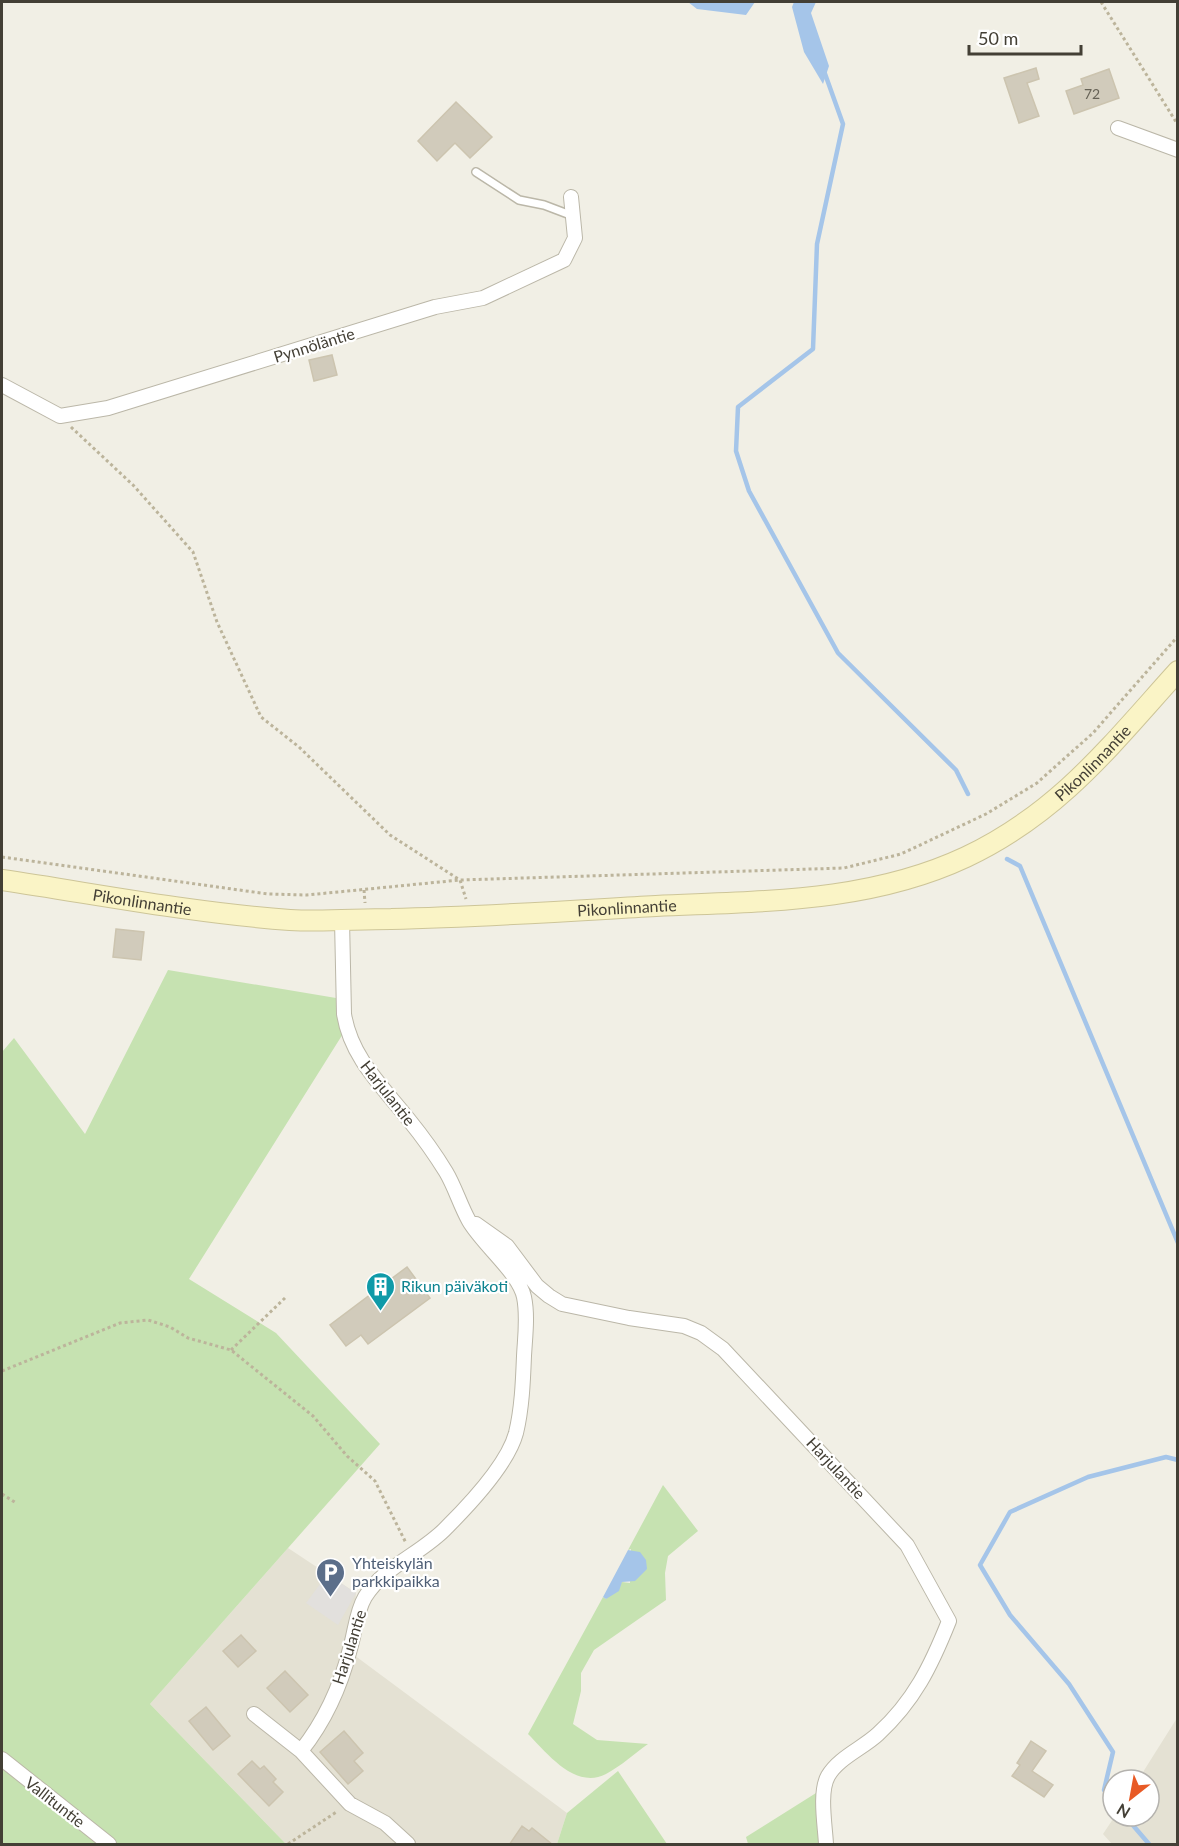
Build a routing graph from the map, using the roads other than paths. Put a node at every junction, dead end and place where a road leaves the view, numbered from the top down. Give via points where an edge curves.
1 (1118, 128) dead end
2 (1178, 150) edge
3 (476, 172) dead end
4 (571, 197) dead end
5 (573, 216) junction
6 (2, 385) edge
7 (1178, 671) edge
8 (2, 880) edge
9 (342, 920) junction
10 (469, 1220) junction
11 (254, 1714) dead end
12 (301, 1751) junction
13 (2, 1759) edge
14 (109, 1845) edge
15 (408, 1845) edge
16 (826, 1845) edge

1 - 2 street
3 - 5 lane via 519,200
4 - 5 street, Pynnöläntie
5 - 6 street, Pynnöläntie via 574,238 564,260 483,298 435,308 108,408 60,416
7 - 9 street, Pikonlinnantie via 1055,801 986,846 934,871 861,891 805,899
8 - 9 street, Pikonlinnantie via 225,913
9 - 10 street, Harjulantie via 344,1014 353,1046 367,1070 441,1164
10 - 12 street, Harjulantie via 514,1275 524,1297 526,1328 516,1434 502,1462 466,1508 443,1532 386,1573 364,1598 342,1674 327,1709
10 - 16 street, Harjulantie via 507,1246 537,1286 562,1304 684,1326 723,1349 907,1545 949,1621 930,1667 906,1706 877,1736 829,1774 824,1788
11 - 12 street
12 - 15 street via 350,1804 385,1822
13 - 14 street, Vallituntie

